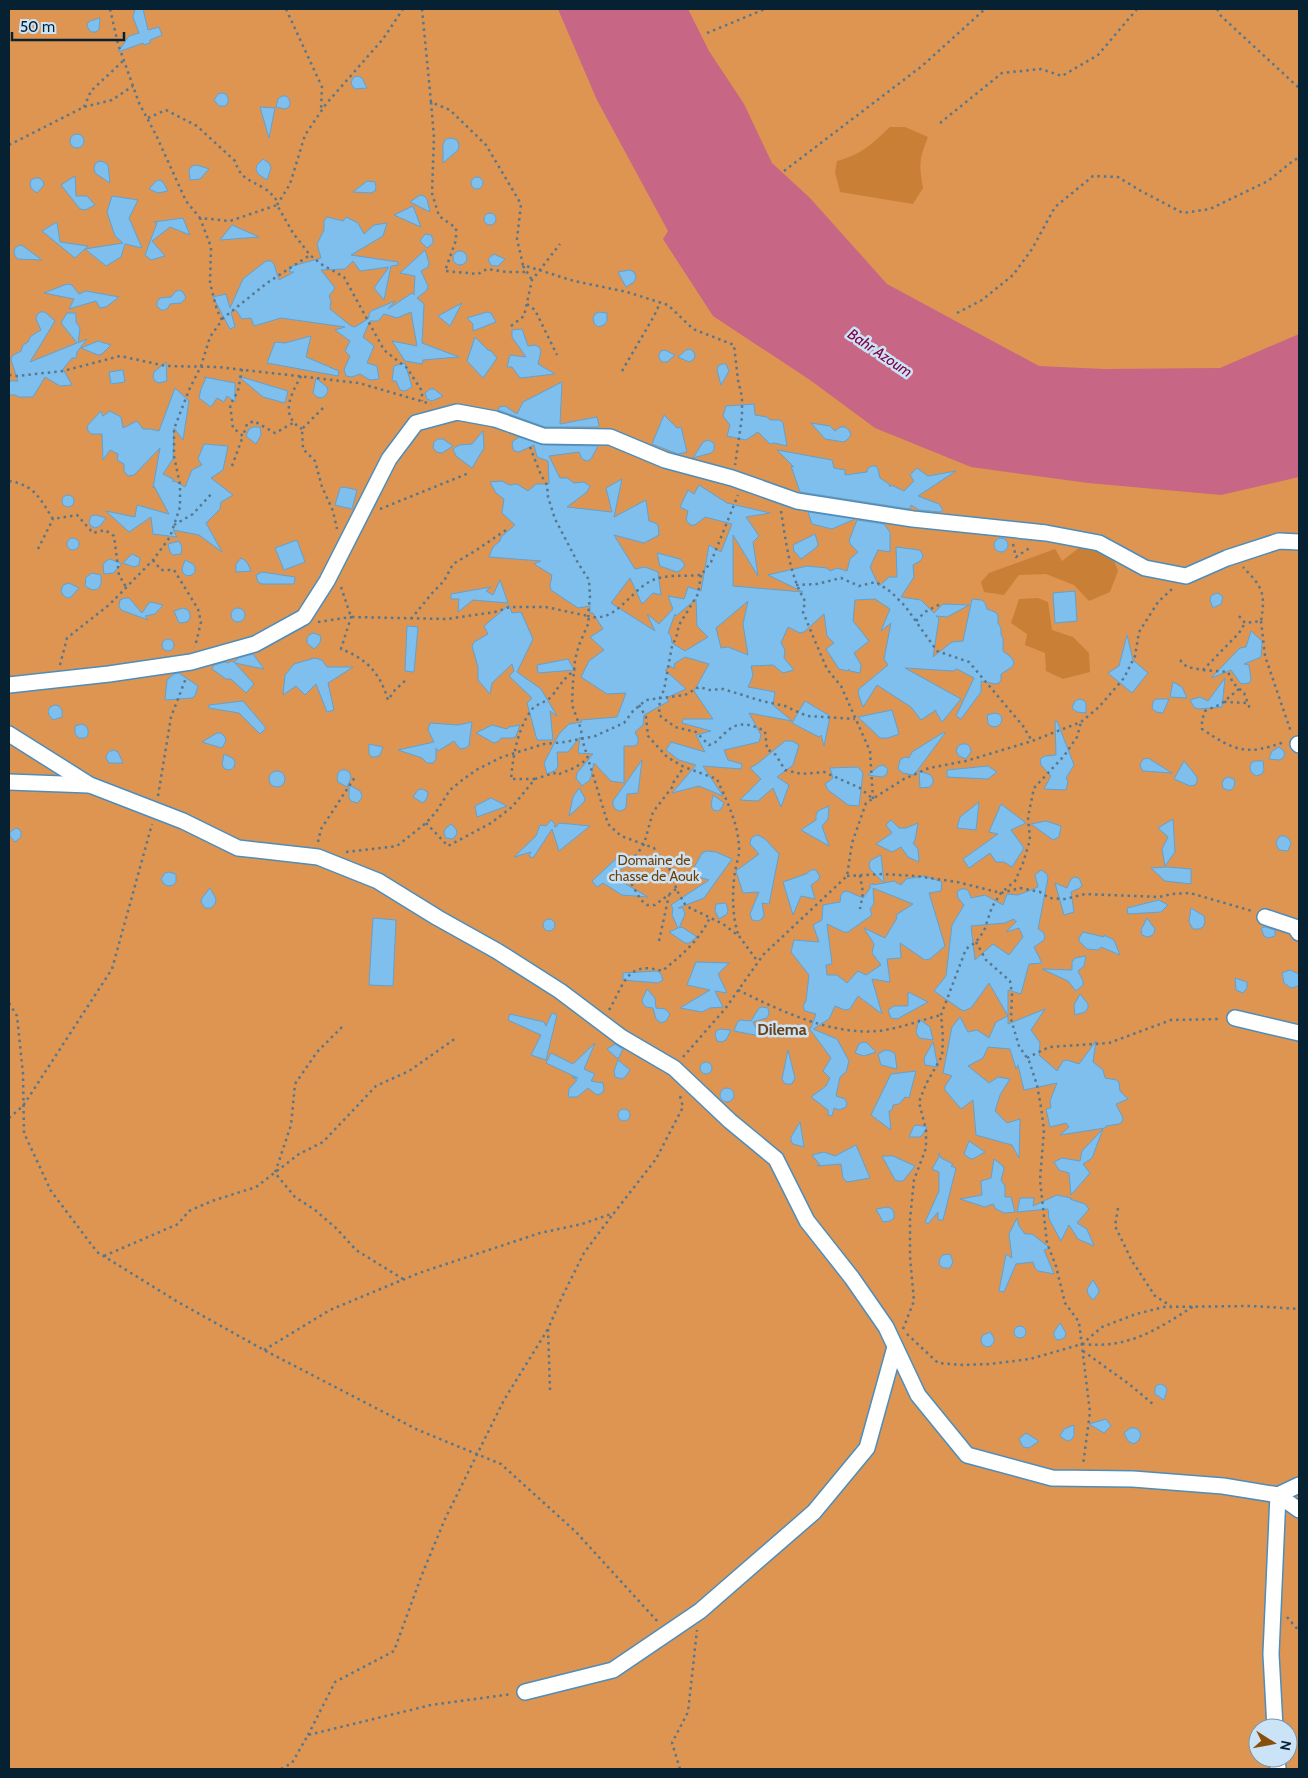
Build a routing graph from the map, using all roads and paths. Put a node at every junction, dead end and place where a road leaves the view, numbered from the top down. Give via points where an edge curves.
1 (110, 9) edge
2 (286, 9) edge
3 (403, 9) edge
4 (422, 9) edge
5 (765, 9) edge
6 (985, 9) edge
7 (1137, 9) edge
8 (1217, 9) edge
9 (707, 33) dead end
10 (124, 60) junction
11 (133, 86) junction
12 (1299, 88) edge
13 (431, 102) junction
14 (84, 107) junction
15 (321, 112) junction
16 (147, 118) junction
17 (940, 123) dead end
18 (9, 145) edge
19 (1299, 158) edge
20 (784, 172) dead end
21 (278, 204) junction
22 (200, 218) junction
23 (560, 244) dead end
24 (310, 255) junction
25 (523, 265) junction
26 (540, 270) junction
27 (527, 272) junction
28 (532, 280) junction
29 (660, 303) junction
30 (527, 304) junction
31 (957, 313) dead end
32 (222, 320) junction
33 (511, 326) dead end
34 (557, 355) dead end
35 (201, 366) junction
36 (242, 369) junction
37 (622, 371) dead end
38 (9, 375) edge
39 (301, 376) junction
40 (422, 401) junction
41 (323, 408) dead end
42 (456, 412) junction
43 (293, 423) junction
44 (302, 429) junction
45 (526, 430) junction
46 (243, 436) junction
47 (232, 466) dead end
48 (469, 473) dead end
49 (738, 480) junction
50 (9, 482) edge
51 (212, 492) dead end
52 (778, 494) junction
53 (360, 517) junction
54 (53, 520) junction
55 (174, 526) junction
56 (506, 530) dead end
57 (1299, 542) edge
58 (38, 549) dead end
59 (342, 552) junction
60 (1236, 555) junction
61 (153, 560) junction
62 (334, 568) junction
63 (701, 575) junction
64 (1186, 576) junction
65 (796, 585) junction
66 (126, 587) junction
67 (942, 602) dead end
68 (588, 616) junction
69 (1240, 616) dead end
70 (351, 617) junction
71 (299, 619) junction
72 (411, 619) junction
73 (1261, 620) junction
74 (916, 621) junction
75 (1245, 623) junction
76 (1180, 660) dead end
77 (191, 662) junction
78 (575, 670) junction
79 (1203, 670) junction
80 (407, 679) dead end
81 (56, 680) junction
82 (9, 685) edge
83 (1240, 689) junction
84 (660, 698) junction
85 (1223, 702) junction
86 (1248, 704) junction
87 (639, 705) junction
88 (1250, 709) dead end
89 (856, 719) junction
90 (1081, 722) junction
91 (9, 734) edge
92 (582, 739) junction
93 (1032, 741) junction
94 (1297, 742) edge
95 (514, 754) junction
96 (588, 759) junction
97 (684, 767) junction
98 (356, 776) dead end
99 (535, 779) junction
100 (9, 782) edge
101 (90, 785) junction
102 (873, 799) junction
103 (156, 811) junction
104 (426, 823) junction
105 (644, 844) junction
106 (341, 853) dead end
107 (314, 857) junction
108 (860, 875) junction
109 (846, 876) junction
110 (676, 889) junction
111 (1001, 893) junction
112 (670, 894) junction
113 (860, 909) dead end
114 (710, 917) junction
115 (1265, 917) joint
116 (1299, 933) edge
117 (739, 936) junction
118 (659, 941) dead end
119 (976, 942) junction
120 (758, 962) junction
121 (738, 990) junction
122 (9, 1003) edge
123 (941, 1015) junction
124 (1235, 1018) joint
125 (602, 1022) junction
126 (342, 1027) dead end
127 (1299, 1033) edge
128 (456, 1038) dead end
129 (1027, 1058) junction
130 (674, 1068) junction
131 (679, 1091) dead end
132 (24, 1106) junction
133 (9, 1118) edge
134 (275, 1173) junction
135 (1118, 1208) dead end
136 (614, 1213) junction
137 (104, 1256) junction
138 (404, 1280) junction
139 (1194, 1306) junction
140 (1173, 1307) junction
141 (1299, 1309) edge
142 (548, 1329) junction
143 (1082, 1344) junction
144 (895, 1347) junction
145 (264, 1350) junction
146 (1083, 1351) junction
147 (550, 1390) dead end
148 (1154, 1405) dead end
149 (478, 1455) junction
150 (1081, 1478) junction
151 (1299, 1485) edge
152 (1278, 1495) junction
153 (1299, 1510) edge
154 (700, 1611) junction
155 (668, 1633) junction
156 (526, 1692) joint
157 (1274, 1718) edge
158 (308, 1735) junction
159 (281, 1769) edge
160 (680, 1769) edge

1 - 10 path
2 - 15 path via 322,87
3 - 15 path
4 - 13 path
5 - 9 path
6 - 20 path via 922,66
7 - 17 path via 1098,55 1062,76 1041,69 1002,73
8 - 12 path
10 - 11 path
10 - 14 path via 91,91
11 - 14 path via 112,100
11 - 16 path
13 - 25 path via 450,110 486,145 521,204 517,239
13 - 27 path via 434,137 432,193 439,216 456,228 456,240 445,271 478,274 487,269
14 - 18 path
15 - 21 path via 305,135 290,184
16 - 21 path via 166,110 197,126 235,161 249,182 264,188
16 - 22 path via 186,201
19 - 31 path via 1268,181 1210,209 1183,213 1118,177 1093,176 1055,207 1032,249 1013,275 982,300
21 - 22 path via 230,220
21 - 24 path via 293,233
22 - 32 path via 212,247 210,283
23 - 26 path
24 - 32 path via 267,283
24 - 40 path via 344,277 384,350 408,368 422,391
25 - 26 path
25 - 27 path
26 - 28 path
26 - 29 path via 574,282 627,292
27 - 28 path
28 - 30 path
29 - 37 path
29 - 49 path via 668,305 693,329 734,345 742,397
30 - 33 path via 524,316
30 - 34 path via 535,310
32 - 35 path via 210,337
35 - 36 path
35 - 38 path via 166,366 120,356 63,371
35 - 55 path via 174,429 174,456 180,485 180,507
36 - 39 path
36 - 46 path via 238,391 230,405 233,428
39 - 40 path via 359,383
39 - 43 path via 288,409
40 - 42 path
41 - 44 path
42 - 45 street via 495,419
42 - 53 street via 416,423 389,459
43 - 44 path
43 - 46 path via 275,433 254,421 247,424
44 - 59 path via 303,449 315,461 333,511
45 - 49 street via 543,436 610,437 665,460
45 - 68 path via 548,485 555,519 589,580
46 - 47 path
48 - 53 path
49 - 52 street
49 - 63 path via 722,539
50 - 54 path via 22,483 37,494
51 - 55 path via 193,514
52 - 64 street via 797,501 861,512 1046,533 1099,544 1145,568
52 - 65 path
53 - 59 street
54 - 58 path
54 - 66 path via 77,514 94,532 105,530 114,536 119,575
55 - 61 path
56 - 72 path via 453,564 444,581
57 - 60 street via 1279,541
59 - 62 street
60 - 64 street
60 - 73 path via 1260,588 1264,601
61 - 66 path
61 - 77 path via 160,570 174,570 198,609 201,622
62 - 70 path
62 - 71 street via 304,617
63 - 68 path via 667,575 648,583 605,617
63 - 84 path via 698,594 679,625
64 - 90 path via 1158,602 1139,632 1135,656 1124,678 1100,707
65 - 74 path via 841,578 859,586 876,582 891,592
65 - 89 path via 805,601 803,612 827,669 841,686
66 - 81 path via 67,638
67 - 74 path
68 - 72 path via 526,606 447,619
68 - 78 path
69 - 75 path
70 - 71 path via 316,623
70 - 72 path
70 - 80 path via 341,649 356,654 371,666 384,686 388,700
71 - 77 street via 254,644
73 - 75 path
73 - 94 path via 1266,656
74 - 93 path via 937,651 969,662 1024,726
75 - 79 path via 1240,633
76 - 79 path via 1187,667
77 - 81 street
77 - 103 path via 171,716
78 - 92 path via 572,705
78 - 95 path via 563,679 550,698 530,710
79 - 83 path via 1228,672
81 - 82 street
83 - 85 path
83 - 86 path
84 - 87 path via 646,700
84 - 89 path via 685,695 699,687 723,689 785,706 808,716
84 - 102 path via 659,715 675,726 696,732 709,744 716,743 734,726 750,724 764,731 767,749 776,754 785,770 802,774 824,772 860,788
85 - 86 path
85 - 94 path via 1205,711 1202,720 1202,729 1221,742 1246,751
86 - 88 path
87 - 92 path via 624,723
87 - 97 path via 646,718 648,736 667,757
89 - 102 path via 870,751
90 - 93 path
90 - 111 path via 1077,737 1064,756 1034,788 1028,817 1030,840 1023,863 1015,882
91 - 101 street
92 - 95 path via 544,744
92 - 96 path
93 - 102 path via 929,768
95 - 99 path via 511,779
95 - 104 path via 476,770 461,781 450,790
96 - 99 path via 557,775 554,773
96 - 105 path via 608,824 621,836
97 - 105 path via 653,812
97 - 117 path via 717,779 734,819 739,853 733,918
98 - 107 path via 321,829
99 - 104 path via 512,807 491,823 448,846
100 - 101 street
101 - 103 street
102 - 109 path via 866,803 852,843
103 - 107 street via 238,848
103 - 132 path via 112,969
104 - 106 path via 397,846
105 - 110 path via 654,848 662,863 673,872
105 - 112 path via 630,864 628,878 640,900 647,905 655,905
107 - 125 street via 378,881 497,951
108 - 109 path
108 - 111 path via 916,876
108 - 113 path via 864,893
109 - 120 path
110 - 112 path
110 - 114 path via 686,906
111 - 115 path via 1020,888 1040,892 1049,898 1065,899 1084,894 1159,897 1190,893 1246,908
111 - 119 path
112 - 118 path
114 - 117 path
114 - 125 path via 690,947 662,971 649,967 635,970 625,978
115 - 116 street via 1295,927
117 - 120 path
119 - 123 path via 966,949
119 - 129 path via 986,960 1010,981 1011,1019 1019,1046
120 - 121 path
121 - 123 path via 801,1018 841,1030 884,1030
121 - 130 path
122 - 132 path via 17,1016
123 - 143 path via 942,1056 919,1102 926,1130 926,1148 914,1180 910,1219 914,1301 902,1330 938,1363 963,1365 1030,1359
124 - 127 street
124 - 129 path via 1171,1020 1110,1043 1048,1047
125 - 130 street
126 - 134 path via 317,1052 295,1084 291,1125
128 - 134 path via 409,1071 376,1086 323,1142 299,1154
129 - 143 path via 1037,1085 1044,1130 1040,1180 1047,1243 1065,1303 1079,1322
130 - 144 street via 776,1159 807,1221 857,1285 886,1327
131 - 136 path via 683,1107 656,1159
132 - 133 path
132 - 137 path via 24,1133 51,1191 97,1252
134 - 137 path via 256,1187 189,1211 178,1224
134 - 138 path via 295,1196 315,1210 356,1250
135 - 140 path via 1115,1226 1132,1261 1155,1296
136 - 138 path via 540,1233
136 - 142 path via 584,1253
137 - 145 path
138 - 145 path via 330,1310
139 - 140 path
139 - 141 path
139 - 143 path via 1150,1334 1110,1344
140 - 143 path via 1136,1314 1102,1327
142 - 147 path
142 - 149 path via 504,1400
143 - 146 path
144 - 150 street via 918,1395 967,1455 1052,1478
144 - 154 street via 867,1448 814,1512
145 - 149 path via 418,1430
146 - 148 path
146 - 150 path via 1090,1412
149 - 155 path via 501,1464 576,1532
149 - 158 path via 445,1519 394,1651 335,1682
150 - 152 street via 1223,1486
151 - 152 street
152 - 153 street
152 - 157 street via 1271,1654
154 - 155 street
154 - 160 path via 688,1712 672,1742
155 - 156 street via 612,1670
156 - 158 path via 430,1705
158 - 159 path via 292,1763

